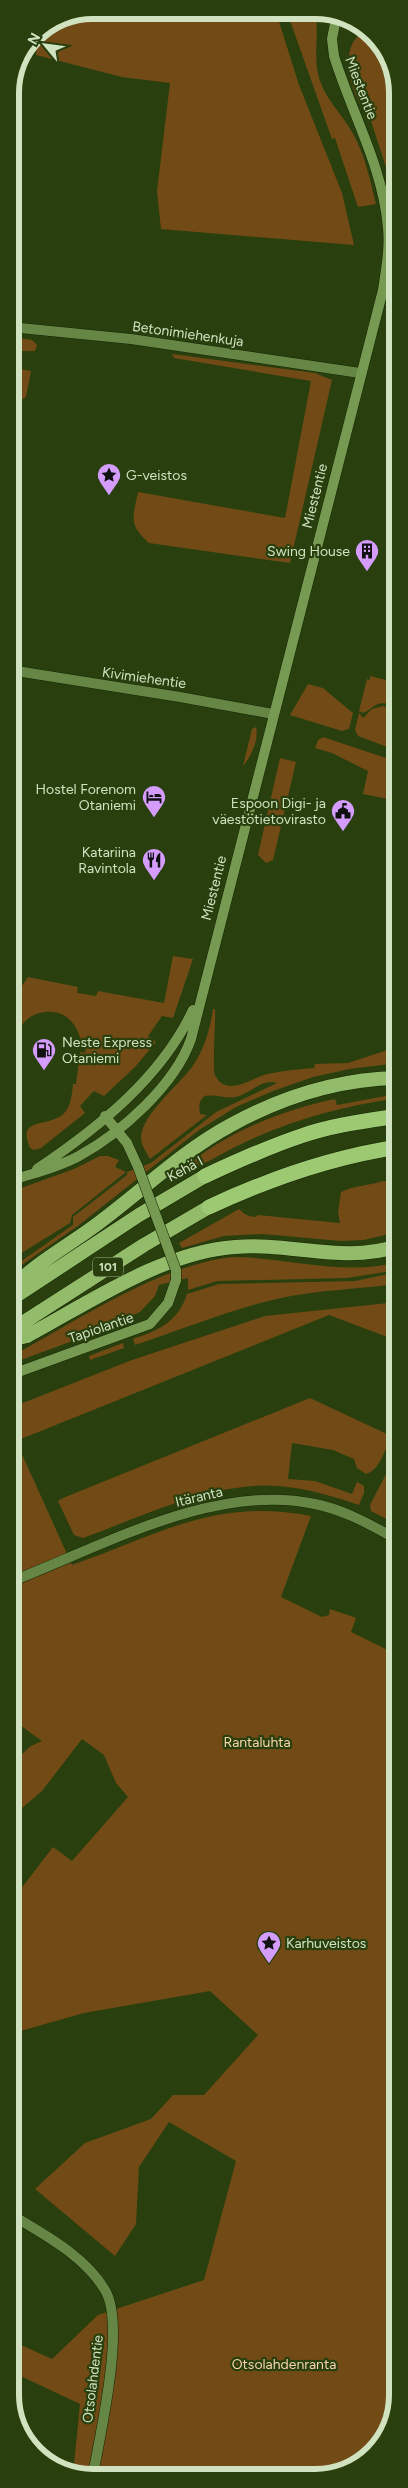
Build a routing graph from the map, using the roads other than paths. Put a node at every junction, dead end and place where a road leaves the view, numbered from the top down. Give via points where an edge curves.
1 (335, 21) edge
2 (19, 328) edge
3 (360, 373) junction
4 (19, 671) edge
5 (272, 714) junction
6 (203, 987) junction
7 (389, 1078) edge
8 (105, 1116) junction
9 (389, 1117) edge
10 (117, 1130) junction
11 (389, 1148) edge
12 (28, 1175) junction
13 (205, 1176) joint
14 (19, 1178) edge
15 (209, 1207) joint
16 (389, 1248) edge
17 (19, 1280) edge
18 (19, 1294) edge
19 (19, 1325) edge
20 (19, 1338) edge
21 (19, 1372) edge
22 (389, 1535) edge
23 (19, 1578) edge
24 (19, 2220) edge
25 (94, 2469) edge

1 - 3 main road, Miestentie via 332,39 334,56 375,163 388,230 383,290
2 - 3 street, Betonimiehenkuja via 131,339
3 - 5 main road, Miestentie
4 - 5 street, Kivimiehentie
5 - 6 main road, Miestentie
6 - 8 main road, Miestentie via 171,1051
6 - 10 main road, Miestentie via 191,1039 178,1068
7 - 17 highway via 317,1090 265,1108 230,1125
8 - 10 main road, Tapiolantie
8 - 12 main road, Miestentie
9 - 13 highway, Kehä I / 101 via 302,1135
10 - 12 main road, Miestentie via 79,1156
10 - 21 main road, Tapiolantie, bridge via 138,1167 176,1270 168,1303 150,1324
11 - 15 highway, 101 via 354,1154 304,1169 251,1187
12 - 14 main road, Miestentie
13 - 18 highway, Kehä I / 101
15 - 19 highway, 101
16 - 20 highway via 329,1254 268,1246 237,1246 193,1254 157,1267
22 - 23 street, Itäranta via 360,1518 315,1504 248,1500 163,1520
24 - 25 street, Otsolahdentie via 60,2245 92,2274 107,2293 112,2317 112,2346

